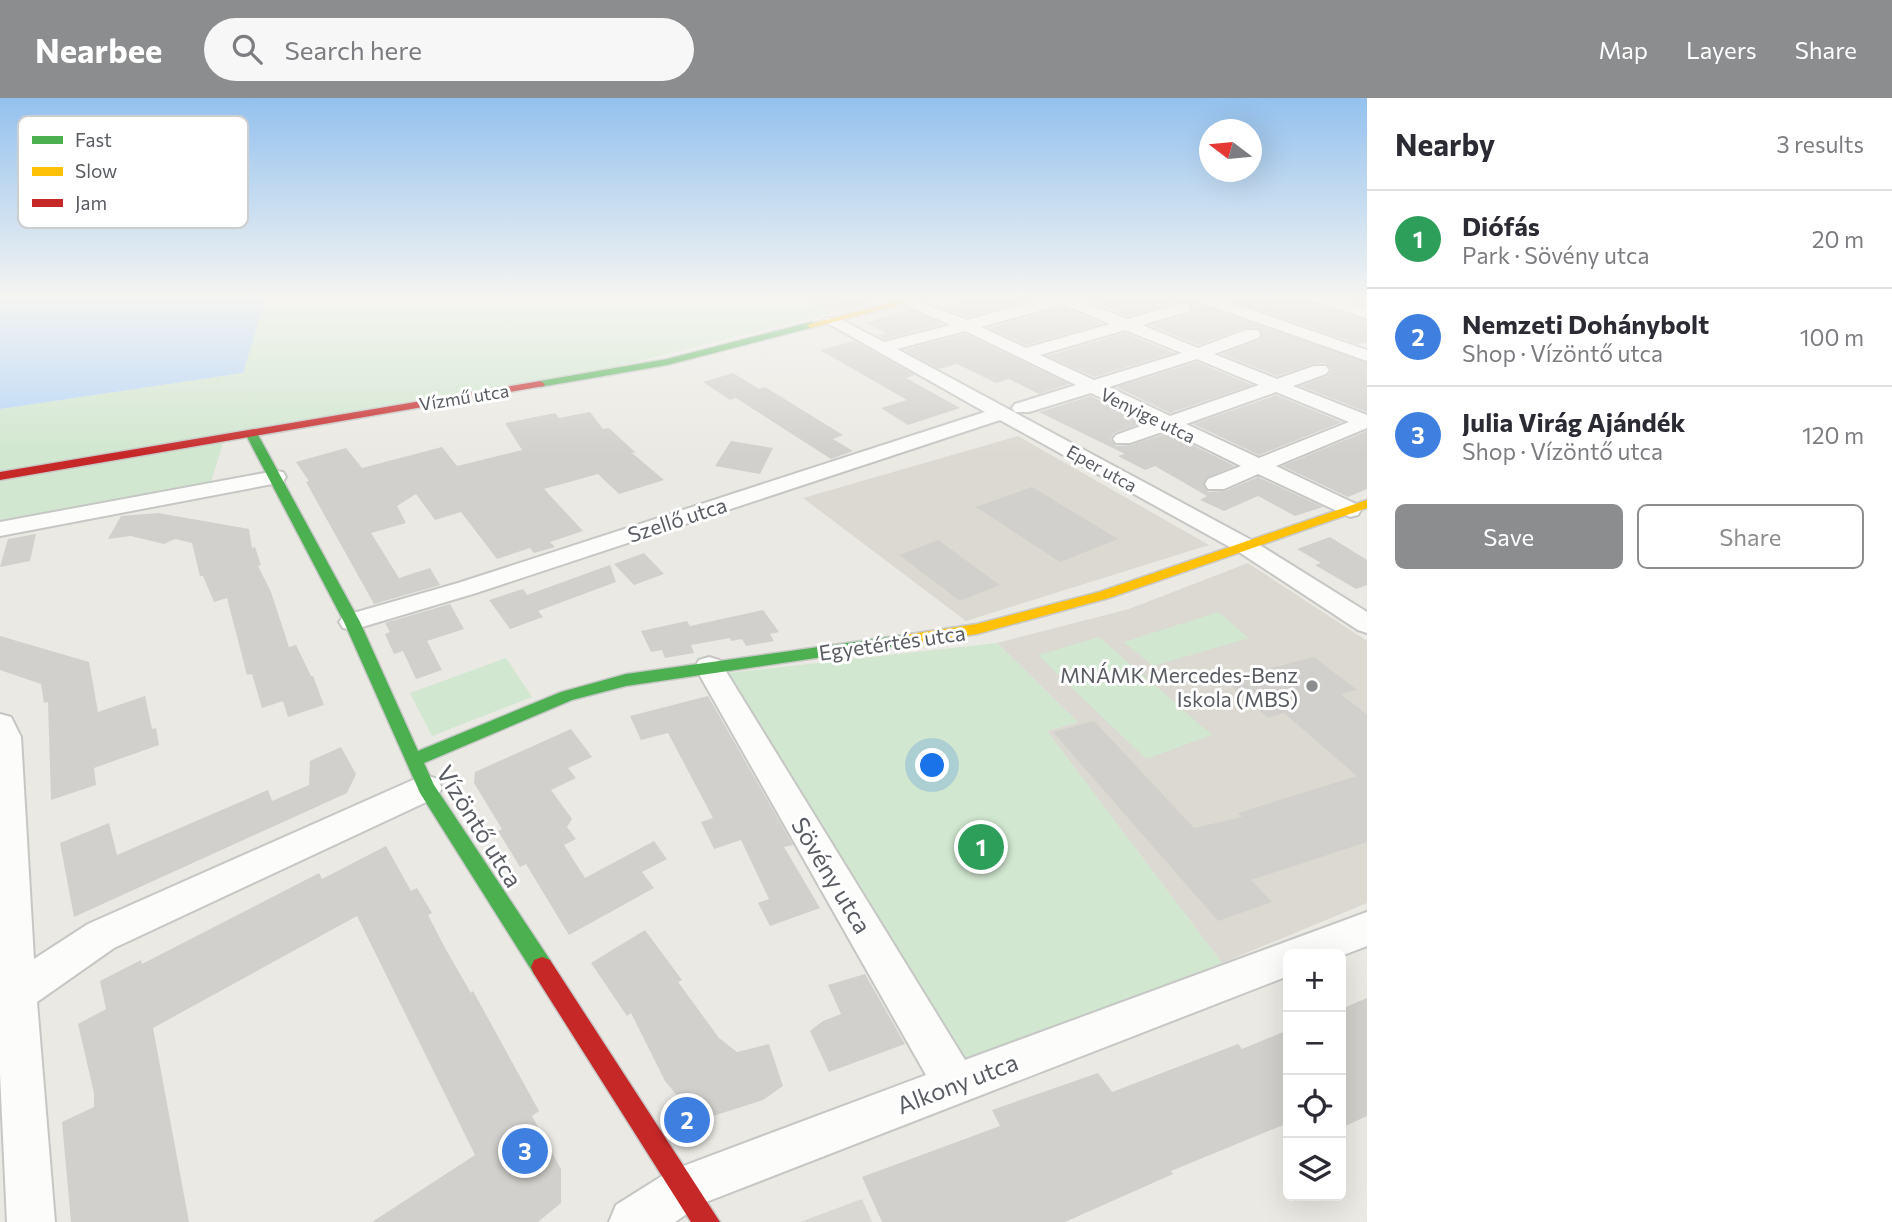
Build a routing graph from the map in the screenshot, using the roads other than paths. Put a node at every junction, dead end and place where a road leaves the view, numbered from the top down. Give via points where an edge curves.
1 (722, 349) edge
2 (886, 349) edge
3 (1015, 349) edge
4 (1041, 349) edge
5 (1185, 349) edge
6 (1210, 349) edge
7 (1348, 349) edge
8 (1024, 354) junction
9 (1197, 354) junction
10 (1367, 356) edge
11 (1320, 370) dead end
12 (1274, 385) junction
13 (1091, 387) junction
14 (1012, 410) junction
15 (1366, 422) edge
16 (1167, 424) junction
17 (251, 433) junction
18 (1123, 439) dead end
19 (1256, 466) junction
20 (0, 476) edge
21 (275, 477) junction
22 (1216, 484) dead end
23 (1358, 507) edge
24 (0, 529) edge
25 (1247, 547) junction
26 (352, 622) junction
27 (1367, 624) edge
28 (709, 667) junction
29 (0, 725) edge
30 (420, 774) junction
31 (1367, 929) edge
32 (1313, 949) edge
33 (1283, 960) edge
34 (8, 1000) edge
35 (955, 1084) junction
36 (696, 1205) edge
37 (32, 1222) edge
38 (633, 1222) edge

1 - 17 street, Vízmű utca via 596,376
2 - 14 street, Eper utca
3 - 8 street, Venyige utca
4 - 8 street
5 - 9 street
6 - 9 street, Szellő utca
7 - 10 street
8 - 13 street, Venyige utca
9 - 12 street
9 - 13 street, Szellő utca
11 - 12 street
12 - 15 street
12 - 16 street
13 - 14 street, Szellő utca
13 - 16 street, Venyige utca
14 - 25 street, Eper utca
14 - 26 street, Szellő utca
15 - 19 street
16 - 18 street
16 - 19 street, Venyige utca
17 - 20 street, Vízmű utca
17 - 21 street, Vízöntő utca
19 - 22 street
19 - 23 street, Venyige utca
21 - 24 street
21 - 26 street, Vízöntő utca
23 - 25 street, Egyetértés utca
25 - 27 street, Eper utca
25 - 28 street, Egyetértés utca via 1104,595 977,629
26 - 30 street, Vízöntő utca
28 - 30 street, Egyetértés utca via 626,680 567,696
28 - 35 street, Sövény utca
29 - 34 street via 6,737
30 - 34 street, Egyetértés utca via 101,936
30 - 36 street, Vízöntő utca
31 - 32 street
33 - 35 street, Alkony utca
34 - 37 street
35 - 36 street, Alkony utca
36 - 38 street, Alkony utca

